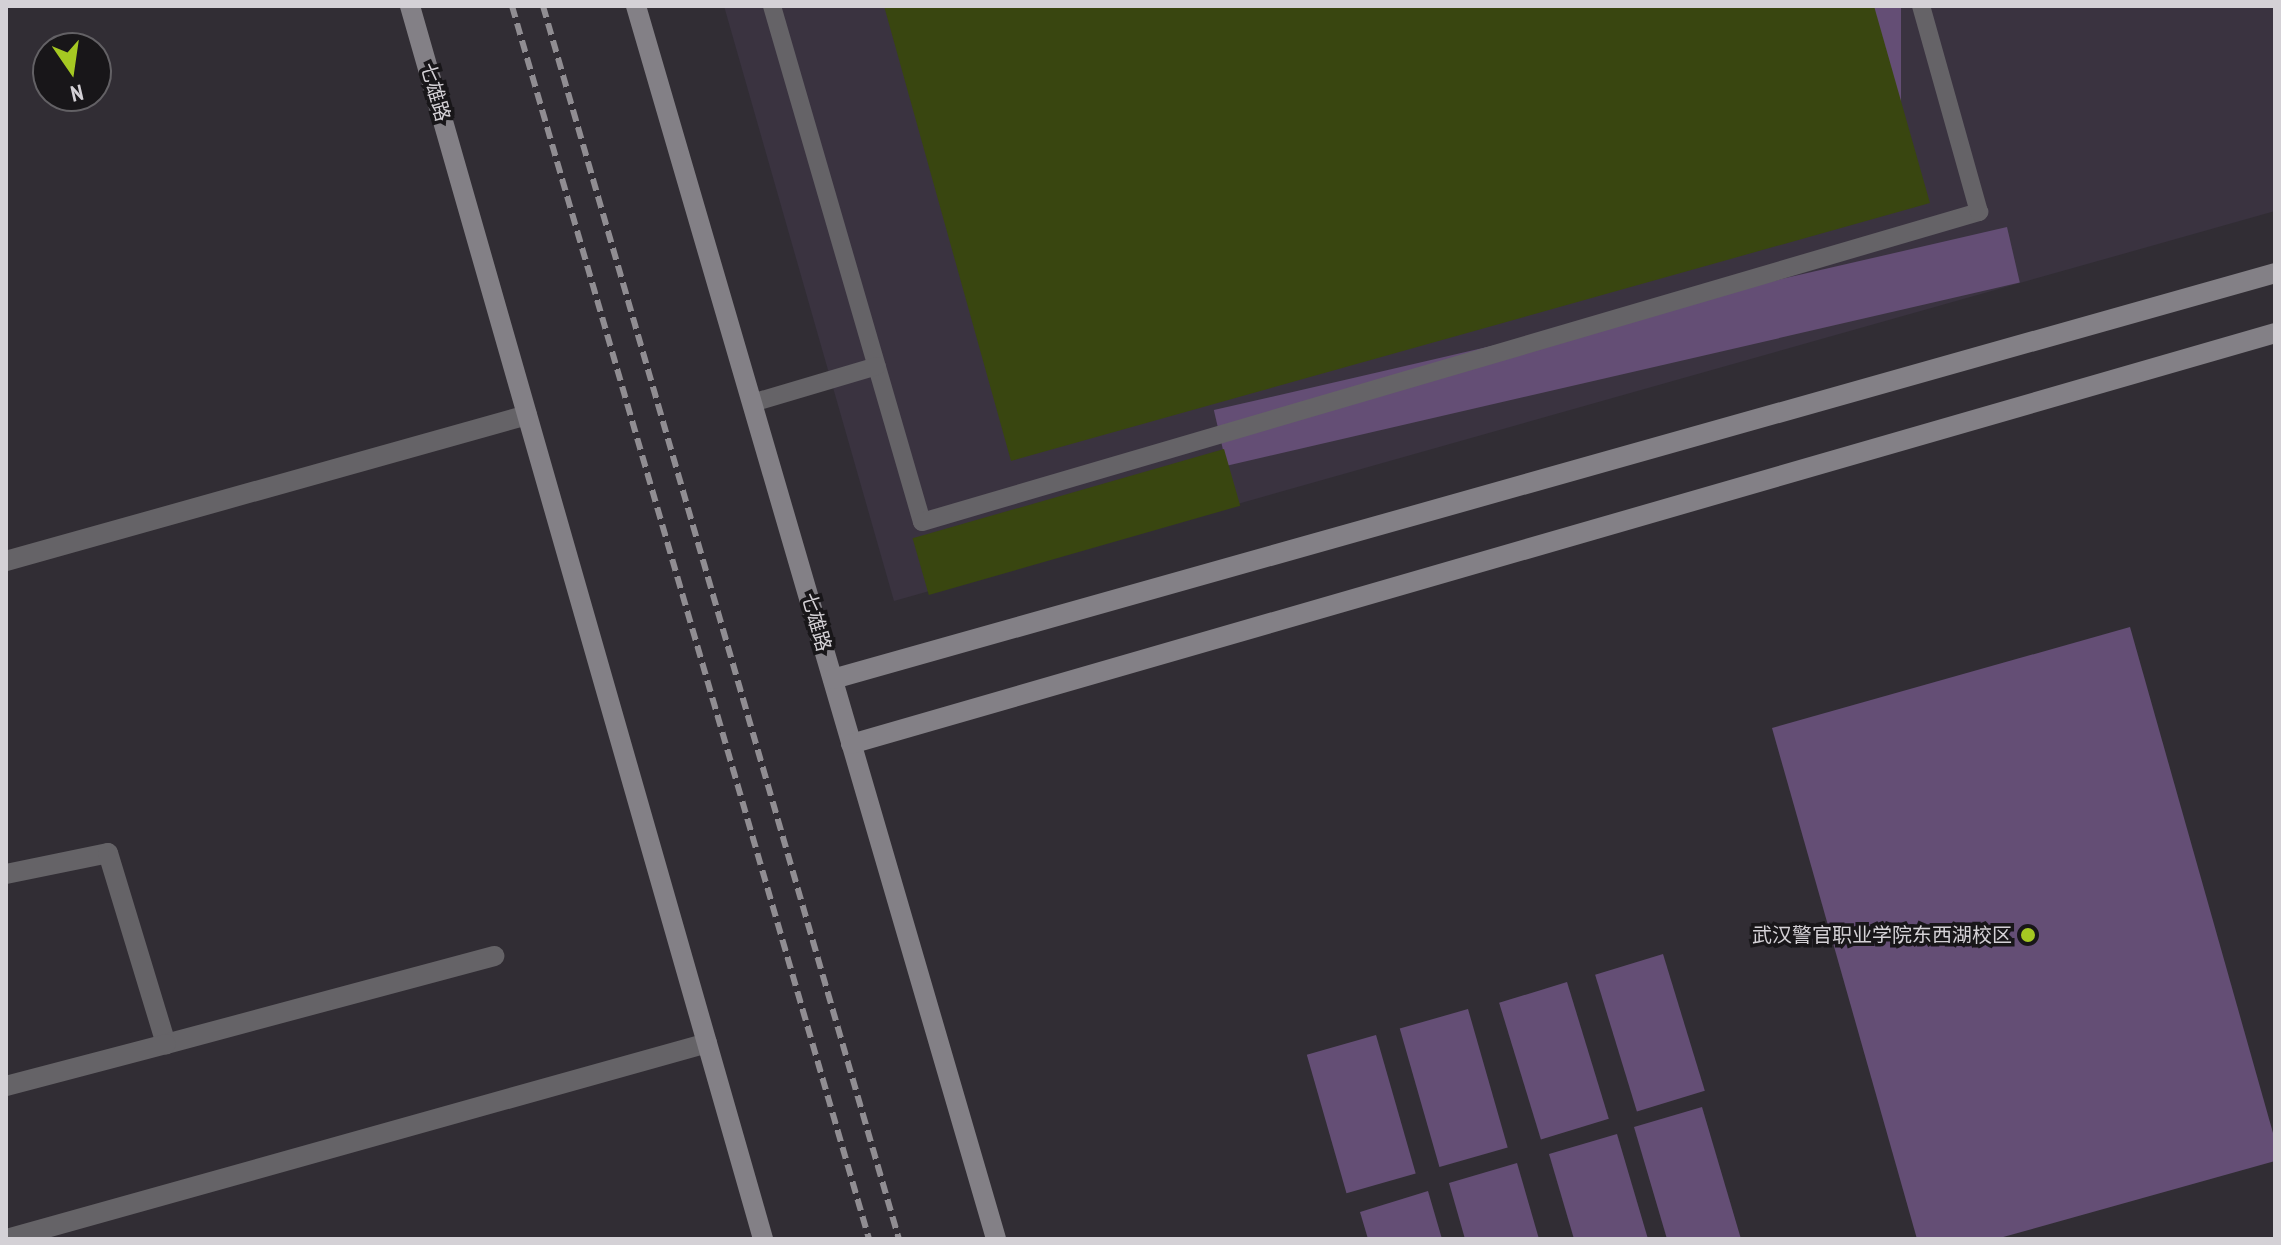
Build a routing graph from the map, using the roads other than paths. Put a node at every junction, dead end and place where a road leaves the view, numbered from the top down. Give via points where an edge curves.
1 (410, 6) edge
2 (636, 6) edge
3 (772, 6) edge
4 (1921, 6) edge
5 (2275, 273) edge
6 (2275, 333) edge
7 (877, 366) junction
8 (752, 403) junction
9 (527, 415) junction
10 (6, 561) edge
11 (833, 679) junction
12 (851, 744) junction
13 (6, 874) edge
14 (494, 956) dead end
15 (707, 1043) junction
16 (166, 1044) junction
17 (6, 1086) edge
18 (7, 1239) edge
19 (763, 1239) edge
20 (996, 1239) edge

1 - 9 main road, 七雄路
2 - 8 main road, 七雄路
3 - 7 lane
4 - 7 lane via 1979,212 922,522
5 - 11 main road
6 - 12 main road
7 - 8 lane
8 - 11 main road, 七雄路
9 - 10 street
9 - 15 main road, 七雄路
11 - 12 main road, 七雄路
12 - 20 main road, 七雄路
13 - 16 street via 108,853
14 - 16 street
15 - 18 street
15 - 19 main road, 七雄路
16 - 17 street

